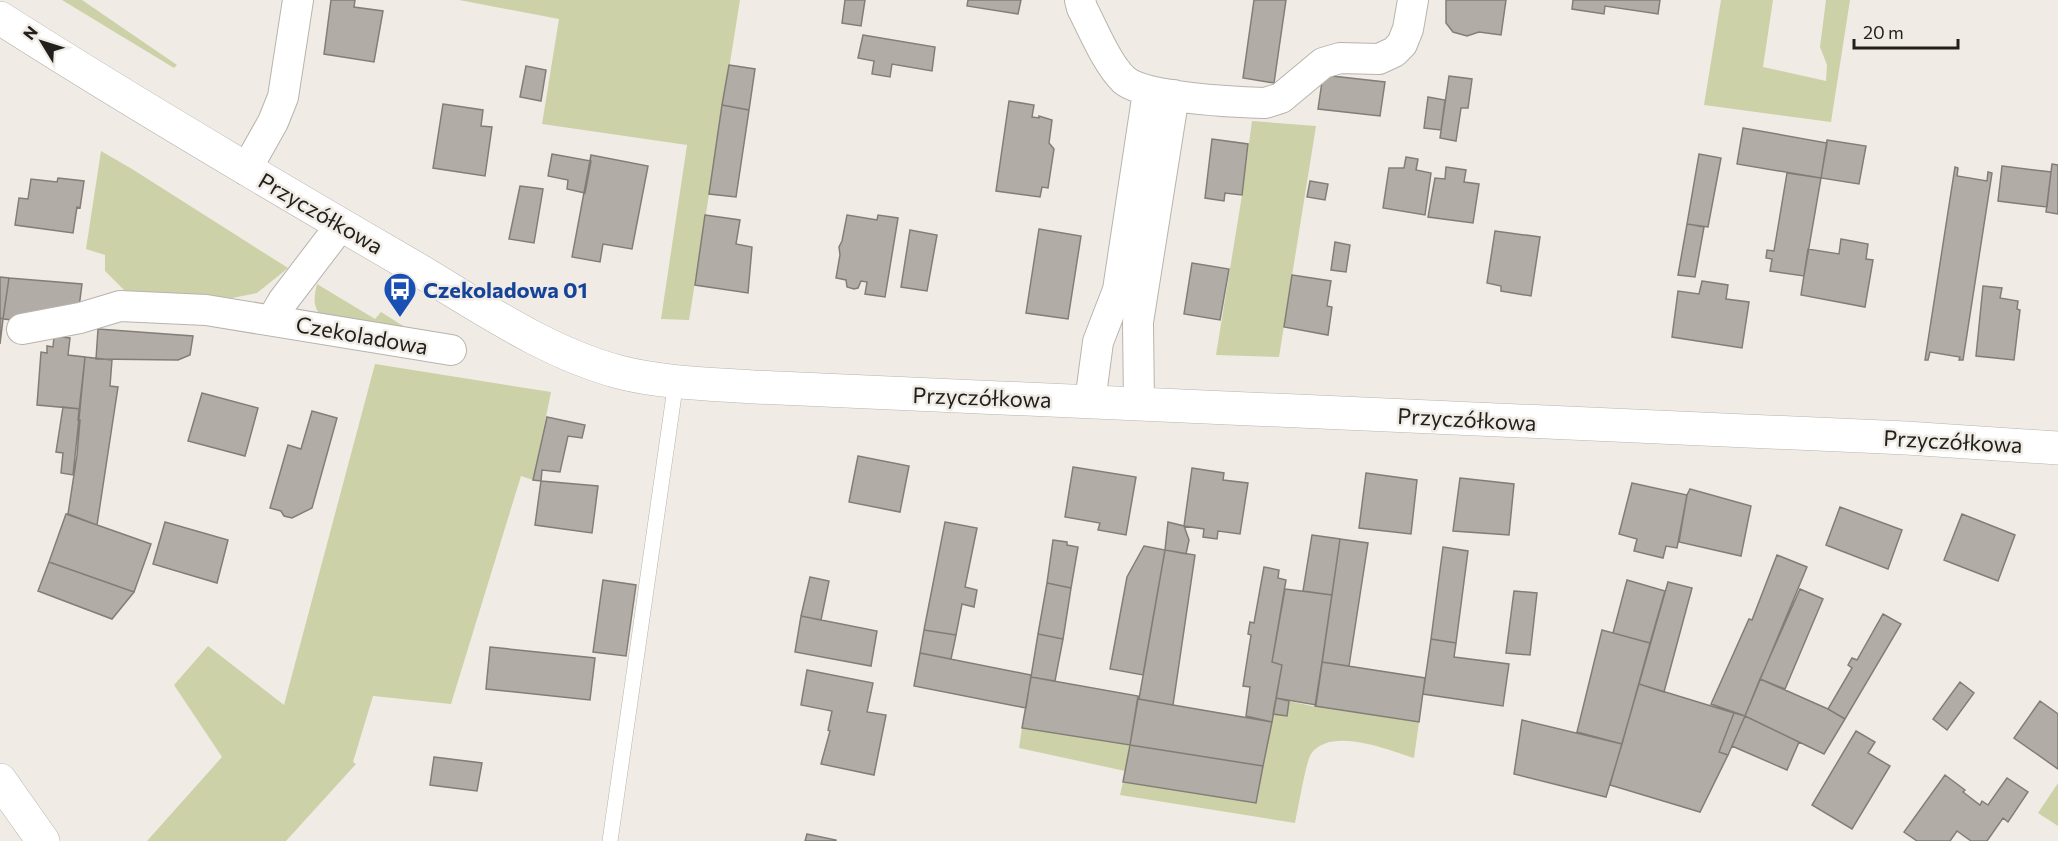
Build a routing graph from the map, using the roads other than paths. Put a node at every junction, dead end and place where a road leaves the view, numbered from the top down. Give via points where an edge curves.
1 (298, 0) edge
2 (1080, 0) edge
3 (1413, 0) edge
4 (0, 18) edge
5 (1161, 93) junction
6 (246, 170) junction
7 (341, 225) junction
8 (272, 320) junction
9 (22, 329) dead end
10 (451, 350) dead end
11 (676, 381) junction
12 (1090, 402) junction
13 (1139, 404) junction
14 (2058, 448) edge
15 (0, 780) edge
16 (43, 841) edge
17 (610, 841) edge

1 - 6 street via 283,97
2 - 5 street via 1112,64 1125,81
3 - 5 street via 1408,29 1394,52 1379,59 1340,58 1323,63 1281,98 1265,104
4 - 6 street, Przyczółkowa
5 - 12 street via 1118,290 1098,342
5 - 13 street via 1138,322
6 - 7 street, Przyczółkowa
7 - 8 street, Czekoladowa
7 - 11 street, Przyczółkowa via 500,320 582,360 620,372
8 - 9 street, Czekoladowa via 206,310 120,306
8 - 10 street, Czekoladowa
11 - 12 street, Przyczółkowa
11 - 17 lane
12 - 13 street, Przyczółkowa
13 - 14 street, Przyczółkowa via 1894,437
15 - 16 street

